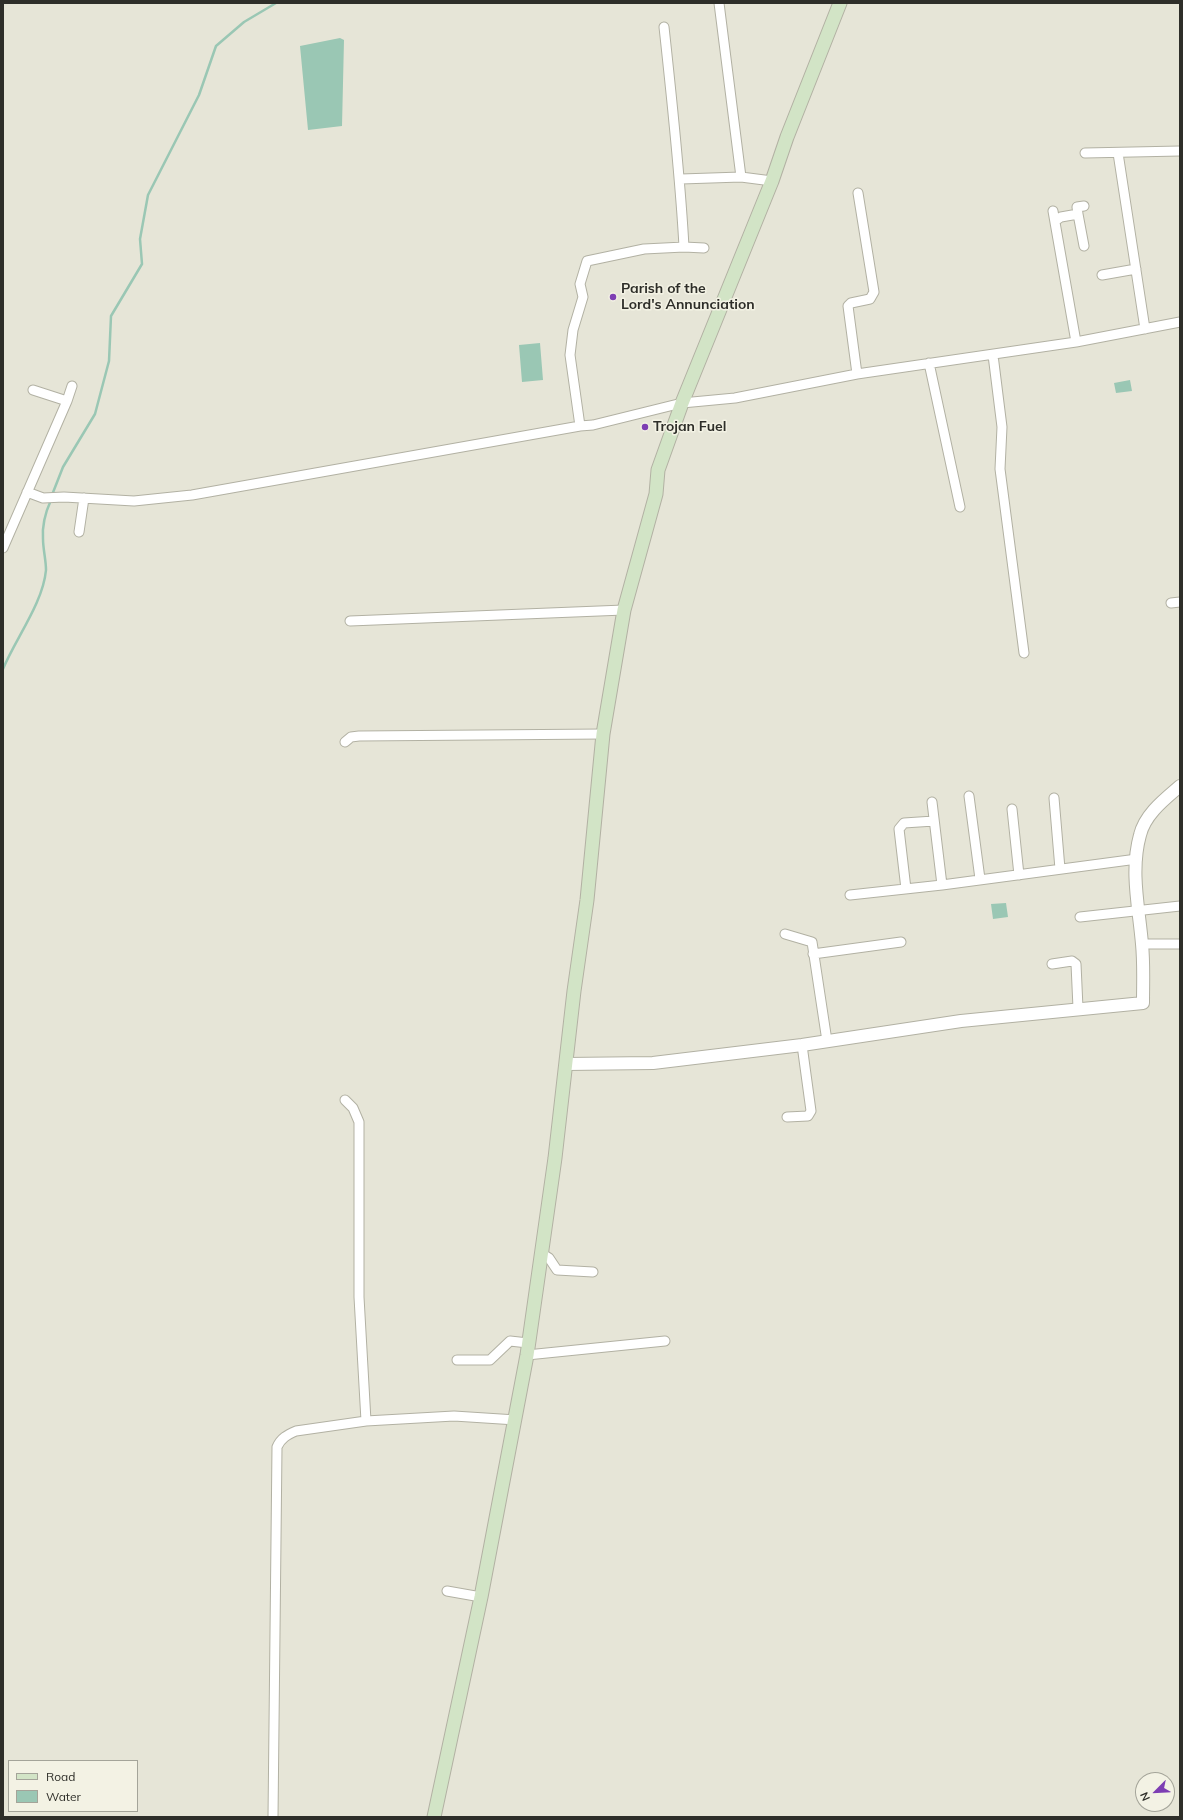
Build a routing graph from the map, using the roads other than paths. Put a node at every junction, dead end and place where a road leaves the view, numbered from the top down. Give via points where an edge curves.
1 (719, 3) edge
2 (840, 3) edge
3 (664, 27) dead end
4 (1180, 151) edge
5 (1085, 153) dead end
6 (1118, 153) junction
7 (741, 177) junction
8 (681, 179) junction
9 (772, 181) junction
10 (858, 193) dead end
11 (1084, 206) dead end
12 (1053, 211) dead end
13 (1078, 214) junction
14 (1054, 221) junction
15 (1084, 246) dead end
16 (684, 247) junction
17 (704, 248) dead end
18 (1136, 269) junction
19 (1102, 275) dead end
20 (1180, 322) edge
21 (1145, 329) junction
22 (1076, 342) junction
23 (993, 355) junction
24 (929, 363) junction
25 (858, 374) junction
26 (72, 386) dead end
27 (33, 390) dead end
28 (67, 401) junction
29 (682, 403) junction
30 (580, 426) junction
31 (27, 492) junction
32 (84, 498) junction
33 (960, 507) dead end
34 (79, 532) dead end
35 (3, 548) edge
36 (624, 610) junction
37 (350, 621) dead end
38 (1024, 653) dead end
39 (603, 734) junction
40 (345, 742) dead end
41 (1180, 786) edge
42 (969, 796) dead end
43 (1054, 798) dead end
44 (932, 802) dead end
45 (1012, 809) dead end
46 (934, 821) junction
47 (1137, 859) junction
48 (1060, 869) junction
49 (1019, 874) junction
50 (980, 880) junction
51 (942, 885) junction
52 (906, 889) junction
53 (850, 895) dead end
54 (1180, 906) edge
55 (1137, 911) junction
56 (1080, 917) dead end
57 (785, 934) dead end
58 (901, 942) dead end
59 (1142, 944) junction
60 (1180, 944) edge
61 (813, 954) junction
62 (1052, 964) dead end
63 (1078, 1008) junction
64 (827, 1041) junction
65 (802, 1045) junction
66 (566, 1064) junction
67 (344, 1100) dead end
68 (787, 1117) dead end
69 (541, 1253) junction
70 (594, 1272) dead end
71 (665, 1341) dead end
72 (528, 1349) junction
73 (457, 1360) dead end
74 (366, 1420) junction
75 (516, 1420) junction
76 (447, 1591) dead end
77 (481, 1597) junction
78 (273, 1817) edge
79 (434, 1817) edge

1 - 7 street
2 - 9 main road
3 - 8 street via 675,145
4 - 6 street
5 - 6 street
6 - 18 street
7 - 8 street
7 - 9 street
8 - 16 street
9 - 29 main road
10 - 25 street via 874,292 870,299 848,306
11 - 13 street via 1077,207
12 - 14 street
13 - 14 street
13 - 15 street
14 - 22 street
16 - 17 street
16 - 30 street via 644,249 587,262 580,284 583,297 572,330 570,355
18 - 19 street
18 - 21 street
20 - 21 street
21 - 22 street
22 - 23 street
23 - 24 street
23 - 38 street via 1002,427 1000,469
24 - 25 street
24 - 33 street
25 - 29 street via 735,398
26 - 28 street
27 - 28 street
28 - 31 street
29 - 30 street
29 - 36 main road via 658,470 656,494
30 - 32 street via 192,495 134,500
31 - 32 street via 43,498
31 - 35 street
32 - 34 street
36 - 37 street
36 - 39 main road
39 - 40 street via 359,736 351,737
39 - 66 main road via 587,900
41 - 47 street via 1152,812 1140,834
42 - 50 street
43 - 48 street
44 - 46 street
45 - 49 street
46 - 51 street
46 - 52 street via 904,823 899,829
47 - 48 street
47 - 55 street
48 - 49 street
49 - 50 street
50 - 51 street
51 - 52 street
52 - 53 street
54 - 55 street
55 - 56 street
55 - 59 street
57 - 61 street via 812,942
58 - 61 street
59 - 60 street
59 - 63 street via 1143,1003
61 - 64 street
62 - 63 street via 1076,964
63 - 64 street via 962,1021
64 - 65 street
65 - 66 street via 653,1063
65 - 68 street via 811,1111 808,1116
66 - 69 main road
67 - 74 street via 352,1108 358,1122 360,1297
69 - 70 street via 549,1258 556,1270
69 - 72 main road
71 - 72 street
72 - 73 street via 510,1341 490,1360
72 - 75 main road
74 - 75 street via 454,1416
74 - 78 street via 296,1431 280,1440 277,1447
75 - 77 main road
76 - 77 street
77 - 79 main road

